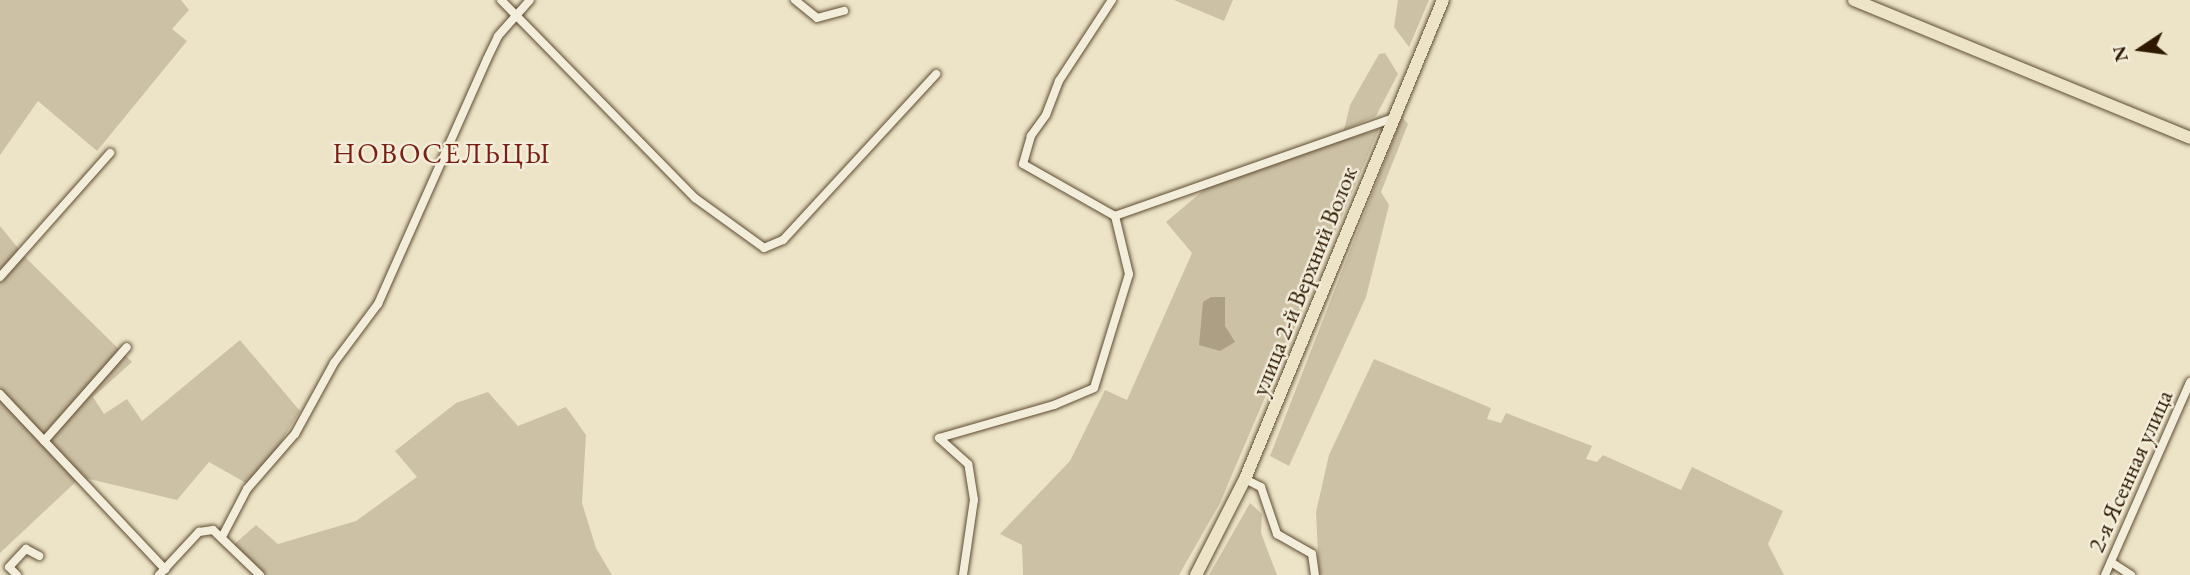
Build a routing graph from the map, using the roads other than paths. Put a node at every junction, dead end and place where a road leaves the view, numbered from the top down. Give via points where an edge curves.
1 (501, 0) edge
2 (530, 0) edge
3 (795, 0) edge
4 (1112, 0) edge
5 (1443, 0) edge
6 (1854, 0) edge
7 (844, 11) dead end
8 (516, 14) junction
9 (936, 74) dead end
10 (1394, 118) junction
11 (2190, 138) edge
12 (110, 153) dead end
13 (1115, 216) junction
14 (0, 277) edge
15 (127, 347) dead end
16 (2190, 382) edge
17 (0, 394) edge
18 (44, 441) junction
19 (1245, 479) junction
20 (223, 535) junction
21 (39, 556) dead end
22 (2111, 562) junction
23 (162, 572) edge
24 (17, 575) edge
25 (260, 575) edge
26 (963, 575) edge
27 (1196, 575) edge
28 (1315, 575) edge
29 (2105, 575) edge
30 (2131, 575) edge

1 - 8 street
2 - 8 street
3 - 7 street via 817,18
4 - 13 street via 1079,46 1031,136 1023,164
5 - 10 main road, улица 2-й Верхний Волок
6 - 11 main road
8 - 9 street via 695,198 764,248 783,240
8 - 20 street via 486,58 378,304 334,363 295,434 247,489
10 - 13 street
10 - 19 main road, улица 2-й Верхний Волок
12 - 14 street
13 - 26 street via 1129,274 1094,388 1054,405 939,438 968,464 974,499
15 - 18 street
16 - 22 street, 2-я Ясенная улица
17 - 18 street
18 - 23 street
19 - 27 main road, улица 2-й Верхний Волок
19 - 28 street via 1261,487 1277,534 1312,554
20 - 23 street via 199,532
20 - 25 street
21 - 24 street via 26,548 9,567
22 - 29 street, 2-я Ясенная улица
22 - 30 street

